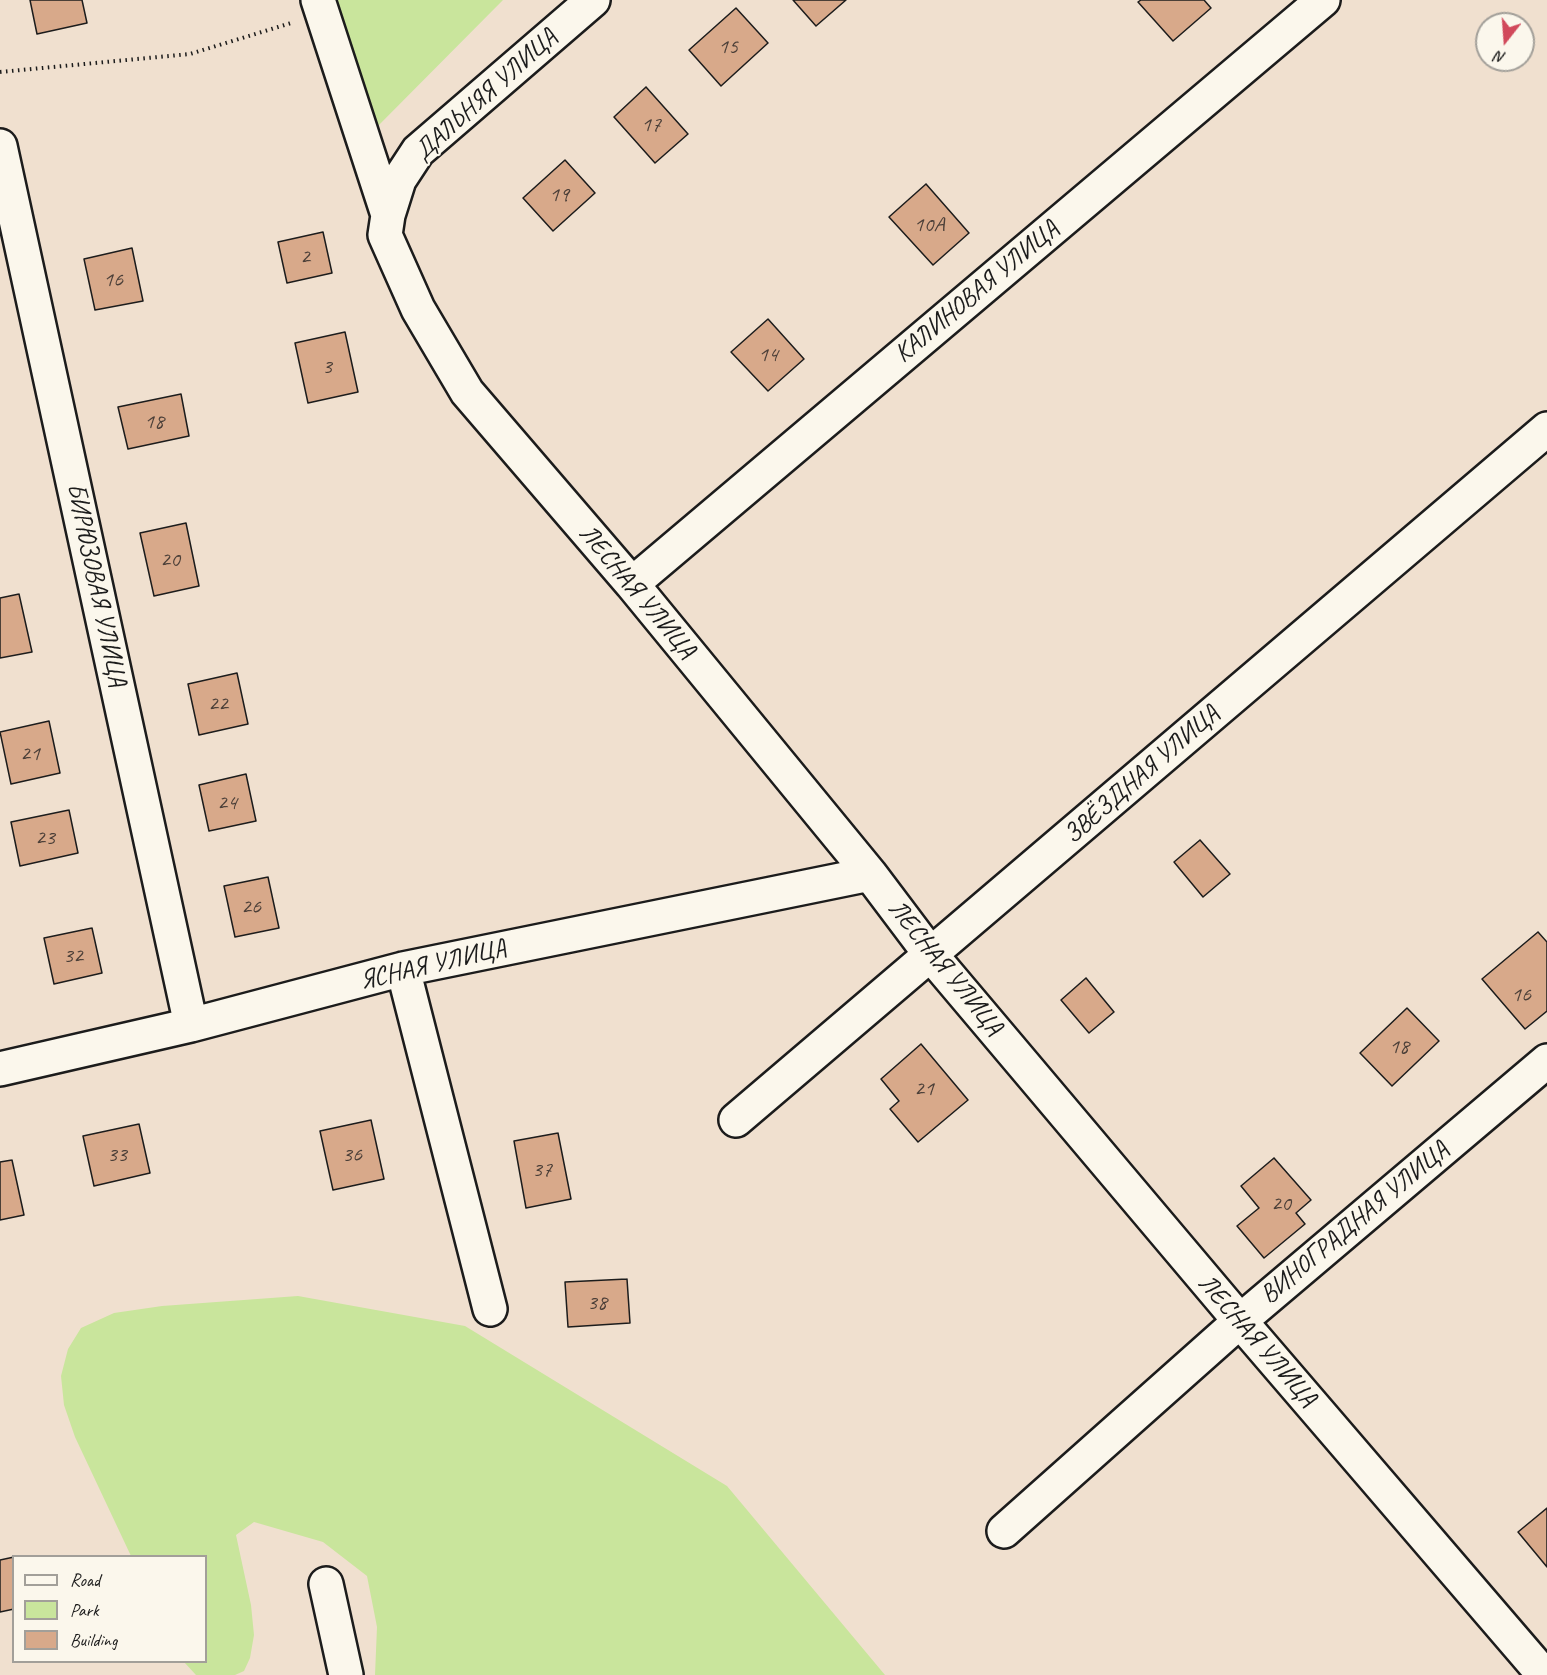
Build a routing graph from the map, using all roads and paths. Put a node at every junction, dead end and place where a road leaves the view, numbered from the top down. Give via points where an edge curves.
1 (593, 0) edge
2 (1323, 0) edge
3 (320, 6) edge
4 (0, 72) edge
5 (0, 146) edge
6 (387, 225) junction
7 (1547, 429) edge
8 (632, 584) junction
9 (870, 874) junction
10 (931, 955) junction
11 (403, 969) junction
12 (191, 1025) junction
13 (1547, 1060) edge
14 (0, 1069) edge
15 (736, 1120) dead end
16 (490, 1309) dead end
17 (1240, 1321) junction
18 (1004, 1531) dead end
19 (326, 1584) dead end
20 (346, 1675) edge
21 (1544, 1675) edge

1 - 6 street, ДАЛЬНЯЯ УЛИЦА via 418,151 399,180
2 - 8 street, КАЛИНОВАЯ УЛИЦА
3 - 4 path via 190,54
3 - 6 street, ЛЕСНАЯ УЛИЦА
5 - 12 street, БИРЮЗОВАЯ УЛИЦА
6 - 8 street, ЛЕСНАЯ УЛИЦА via 418,309 467,393
7 - 10 street, ЗВЁЗДНАЯ УЛИЦА
8 - 9 street, ЛЕСНАЯ УЛИЦА
9 - 10 street, ЛЕСНАЯ УЛИЦА
9 - 11 street, ЯСНАЯ УЛИЦА
10 - 15 street, ЗВЁЗДНАЯ УЛИЦА
10 - 17 street, ЛЕСНАЯ УЛИЦА
11 - 12 street, ЯСНАЯ УЛИЦА
11 - 16 street
12 - 14 street, ЯСНАЯ УЛИЦА
13 - 17 street, ВИНОГРАДНАЯ УЛИЦА
17 - 18 street, ВИНОГРАДНАЯ УЛИЦА
17 - 21 street, ЛЕСНАЯ УЛИЦА
19 - 20 street

